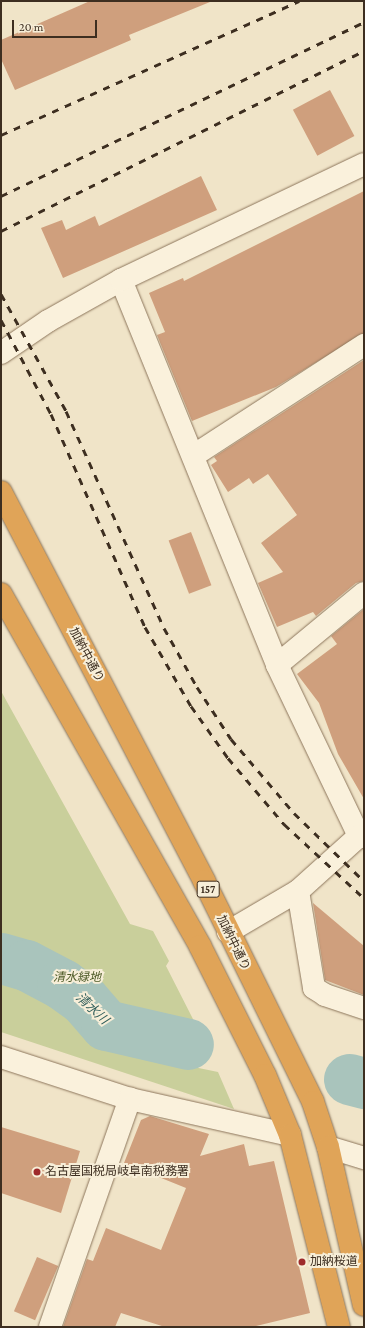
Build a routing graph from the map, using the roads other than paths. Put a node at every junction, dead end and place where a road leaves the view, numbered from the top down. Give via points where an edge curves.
1 (364, 164) edge
2 (121, 280) junction
3 (364, 345) edge
4 (1, 353) edge
5 (193, 456) junction
6 (1, 492) edge
7 (364, 593) edge
8 (1, 594) edge
9 (277, 665) junction
10 (362, 836) edge
11 (298, 891) junction
12 (228, 932) junction
13 (364, 1008) edge
14 (1, 1057) edge
15 (130, 1099) junction
16 (290, 1135) junction
17 (328, 1147) junction
18 (364, 1158) edge
19 (364, 1305) edge
20 (50, 1327) edge
21 (339, 1327) edge

1 - 2 street
2 - 4 street via 48,321
2 - 5 street
3 - 5 street
5 - 9 street
6 - 12 highway, 加納中通り / 157
7 - 9 street
8 - 16 highway via 200,946 265,1075
9 - 10 street
10 - 11 street
11 - 12 street
11 - 13 street via 314,988 325,995
12 - 17 highway, 加納中通り / 157 via 312,1102
14 - 15 street
15 - 16 street
15 - 20 street
16 - 21 highway
17 - 18 street
17 - 19 highway, 加納中通り / 157

